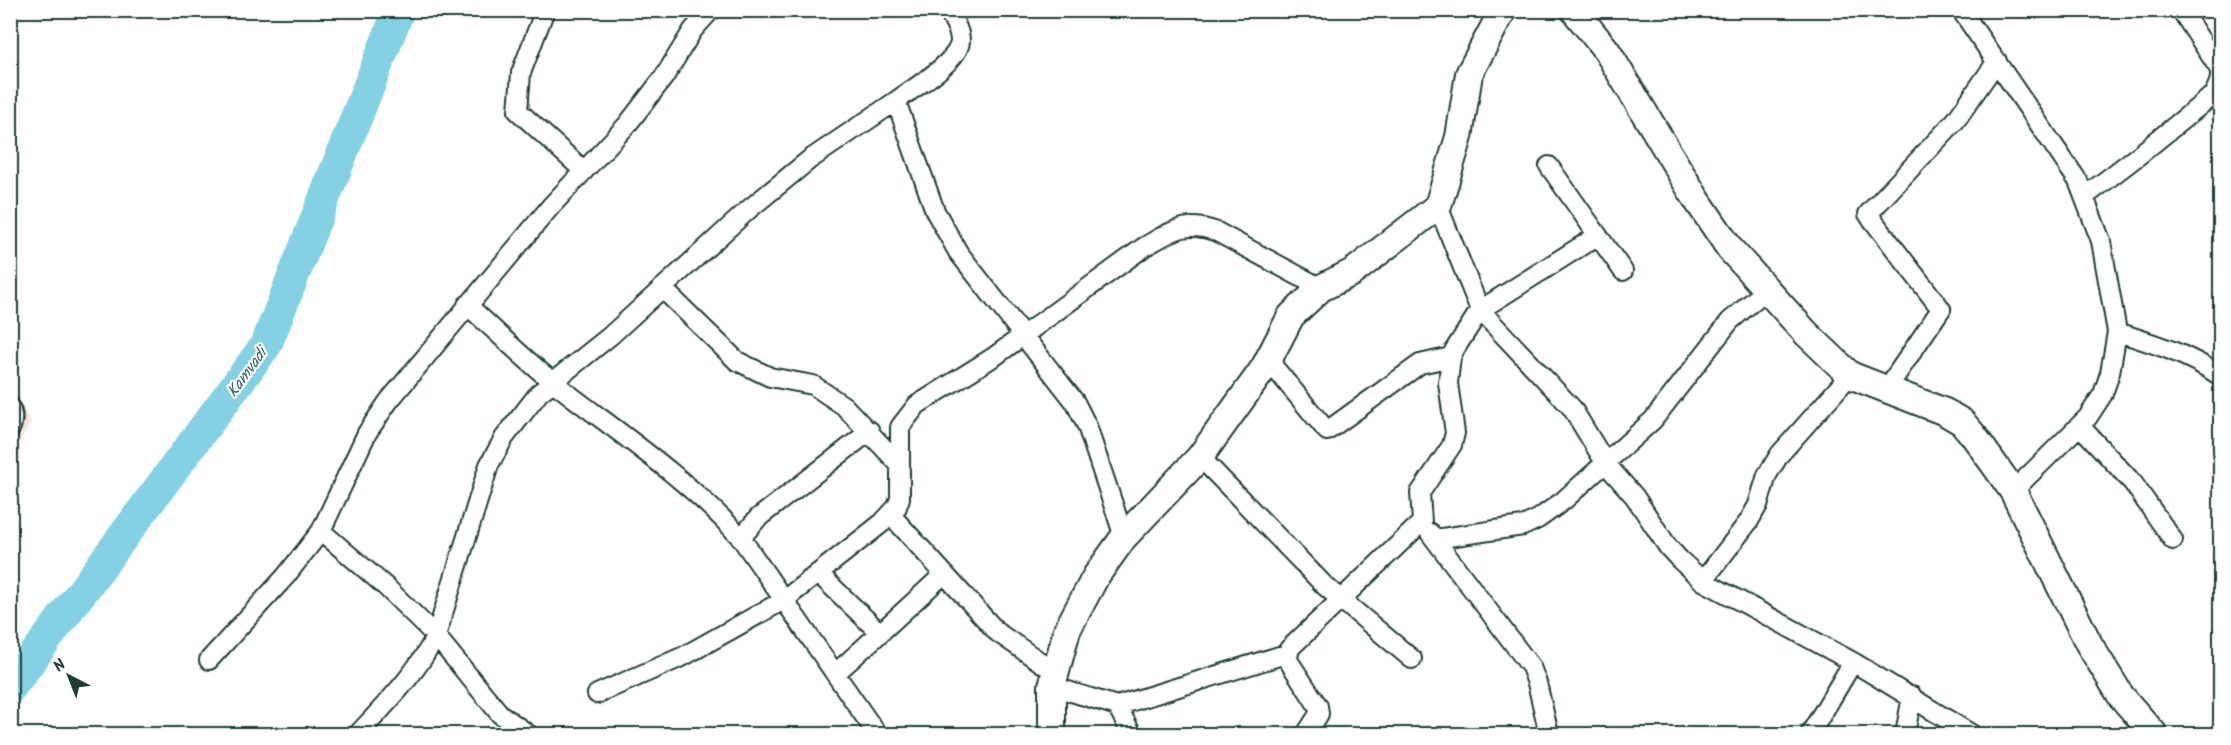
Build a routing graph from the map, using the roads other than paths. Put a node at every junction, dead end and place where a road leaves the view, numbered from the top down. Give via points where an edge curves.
1 (544, 10) edge
2 (711, 10) edge
3 (948, 10) edge
4 (1503, 10) edge
5 (1574, 10) edge
6 (1961, 10) edge
7 (2181, 10) edge
8 (1997, 61) junction
9 (896, 100) junction
10 (1549, 166) dead end
11 (584, 171) junction
12 (2084, 197) junction
13 (1438, 206) junction
14 (1597, 236) junction
15 (1623, 271) dead end
16 (662, 288) junction
17 (1321, 288) junction
18 (1766, 290) junction
19 (467, 305) junction
20 (1480, 310) junction
21 (2118, 332) junction
22 (1024, 333) junction
23 (1451, 357) junction
24 (1268, 360) junction
25 (1850, 375) junction
26 (2220, 376) edge
27 (553, 381) junction
28 (1886, 390) junction
29 (10, 398) edge
30 (2081, 427) junction
31 (870, 431) junction
32 (10, 438) edge
33 (1200, 457) junction
34 (899, 464) junction
35 (1606, 464) junction
36 (2013, 491) junction
37 (891, 515) junction
38 (1422, 522) junction
39 (321, 531) junction
40 (1124, 537) junction
41 (741, 538) junction
42 (1435, 539) junction
43 (2173, 540) dead end
44 (818, 573) junction
45 (944, 574) junction
46 (1703, 581) junction
47 (784, 600) junction
48 (1343, 600) junction
49 (880, 633) junction
50 (436, 636) junction
51 (1289, 653) junction
52 (1412, 659) dead end
53 (209, 660) dead end
54 (1853, 662) junction
55 (836, 673) junction
56 (1054, 679) junction
57 (597, 694) dead end
58 (1912, 696) junction
59 (1117, 706) junction
60 (358, 735) edge
61 (528, 735) edge
62 (877, 735) edge
63 (1052, 735) edge
64 (1132, 735) edge
65 (1306, 735) edge
66 (1549, 735) edge
67 (1810, 735) edge
68 (1905, 735) edge
69 (1971, 735) edge
70 (2154, 735) edge

1 - 11 street via 521,73 518,111
2 - 11 street via 627,125
3 - 9 street via 958,30 958,49 949,61
4 - 13 street via 1469,74 1459,137
5 - 18 street via 1608,51 1704,210
6 - 8 street
7 - 12 street via 2220,70 2213,95
8 - 12 street via 2078,181
8 - 28 street via 1956,120 1869,214 1941,309
9 - 16 street via 801,167
9 - 22 street via 935,212 958,252
10 - 14 street
11 - 19 street
12 - 21 street via 2101,241
13 - 17 street via 1353,272
13 - 20 street
14 - 15 street
14 - 20 street
16 - 27 street
16 - 31 street via 737,361 770,377 813,385 844,406
17 - 22 street via 1217,232 1199,225 1187,226 1144,247
17 - 24 street via 1291,316
18 - 25 street
18 - 35 street via 1730,321 1669,402
19 - 27 street
19 - 39 street via 367,433
20 - 23 street
20 - 35 street via 1572,408
21 - 26 street via 2197,362
21 - 30 street via 2103,394
22 - 34 street via 912,410 900,427
22 - 40 street via 1083,418
23 - 24 street via 1420,364 1327,431
23 - 38 street via 1448,383 1454,439 1420,493
24 - 33 street
25 - 28 street
25 - 46 street via 1780,454 1749,521
27 - 41 street via 632,440 717,512
27 - 50 street via 504,438 489,465
28 - 36 street via 1918,399 1962,422
29 - 32 lane via 17,410
30 - 36 street
30 - 43 street via 2133,483
31 - 34 street
31 - 41 street via 758,518
33 - 40 street
33 - 48 street via 1304,566
34 - 37 street via 900,498
35 - 42 street via 1530,523
35 - 46 street via 1635,497 1668,547
36 - 70 street via 2089,644 2121,696
37 - 44 street
37 - 45 street
38 - 42 street
38 - 48 street
39 - 50 street
39 - 53 street via 285,578
40 - 56 street via 1096,576 1067,630
41 - 47 street
42 - 66 street via 1531,667
44 - 47 street
44 - 49 street
45 - 49 street
45 - 56 street via 997,632
46 - 54 street
47 - 55 street
47 - 57 street via 684,656
48 - 51 street via 1297,640
48 - 52 street
49 - 55 street
50 - 60 street via 414,673
50 - 61 street via 500,714
51 - 59 street
51 - 65 street via 1293,670 1318,706 1319,714
54 - 58 street
54 - 67 street
55 - 62 street
56 - 59 street
56 - 63 street
58 - 68 street
58 - 69 street
59 - 64 street

